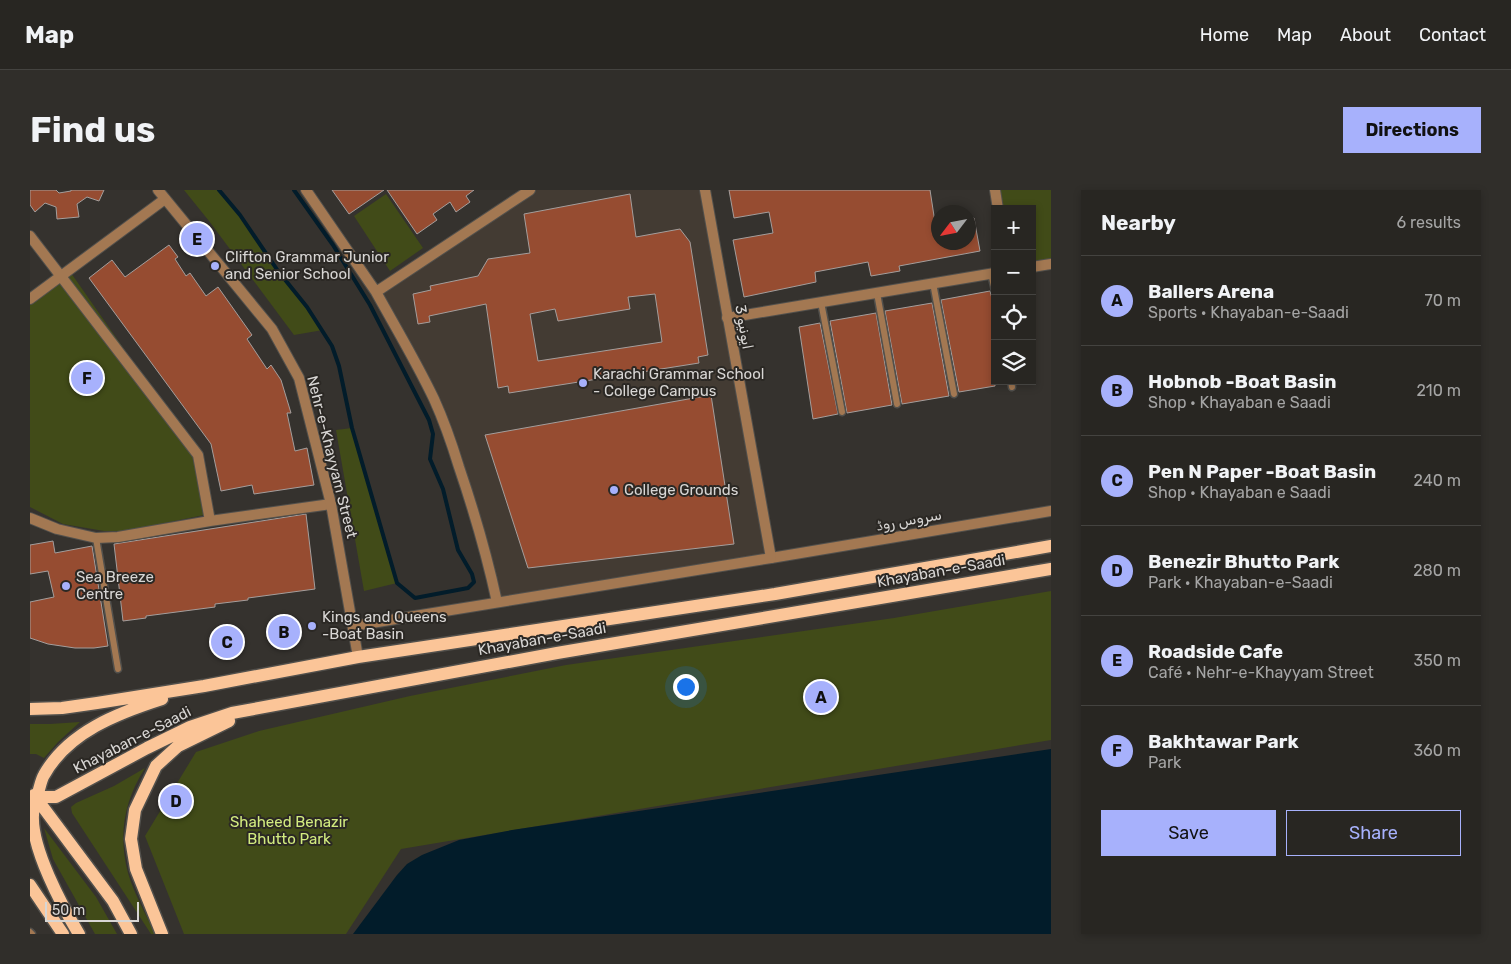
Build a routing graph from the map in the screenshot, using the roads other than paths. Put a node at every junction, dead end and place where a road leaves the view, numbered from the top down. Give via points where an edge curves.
1 (158, 190) edge
2 (306, 190) edge
3 (530, 190) edge
4 (705, 190) edge
5 (994, 190) edge
6 (165, 199) junction
7 (997, 205) edge
8 (30, 236) edge
9 (1051, 264) edge
10 (1036, 266) edge
11 (991, 273) edge
12 (61, 276) junction
13 (933, 283) junction
14 (376, 292) junction
15 (877, 293) junction
16 (30, 299) edge
17 (821, 302) junction
18 (727, 318) junction
19 (954, 394) dead end
20 (897, 404) dead end
21 (842, 412) dead end
22 (331, 504) junction
23 (1051, 511) edge
24 (30, 518) edge
25 (210, 521) junction
26 (96, 538) junction
27 (1051, 546) edge
28 (771, 558) junction
29 (1051, 570) edge
30 (497, 602) junction
31 (353, 626) junction
32 (358, 656) junction
33 (118, 669) dead end
34 (204, 686) junction
35 (263, 706) junction
36 (30, 709) edge
37 (32, 795) edge
38 (30, 885) edge
39 (63, 934) edge
40 (80, 934) edge
41 (132, 934) edge
42 (162, 934) edge

1 - 6 street, Nehr-e-Khayyam Street
2 - 14 street
3 - 14 street
4 - 18 street, ایونیو 3
5 - 7 street
6 - 12 street
6 - 22 street, Nehr-e-Khayyam Street via 272,329 299,378
8 - 12 street
9 - 10 street
11 - 13 street
12 - 16 street
12 - 25 street via 198,454
13 - 15 street
13 - 19 lane
14 - 30 street via 426,383 446,428 473,508
15 - 17 street
15 - 20 lane
17 - 18 street
17 - 21 lane
18 - 28 street, ایونیو 3
22 - 25 street
22 - 31 street, Nehr-e-Khayyam Street
23 - 28 street, سروس روڈ
24 - 26 street via 56,529
25 - 26 street
26 - 33 lane
27 - 32 main road, Khayaban-e-Saadi via 776,594
28 - 30 street, سروس روڈ
29 - 35 main road, Khayaban-e-Saadi via 566,651
30 - 31 street, سروس روڈ
31 - 32 street, Nehr-e-Khayyam Street
32 - 34 main road, Khayaban-e-Saadi
34 - 36 main road via 71,707
34 - 37 main road, Khayaban-e-Saadi via 132,709 82,734 53,761
35 - 37 main road, Khayaban-e-Saadi via 190,727 56,797
35 - 42 main road via 178,746 156,766 144,787 135,810 131,839 136,869
37 - 40 main road, Khayaban-e-Saadi via 34,827 41,857
37 - 41 main road via 113,901
38 - 39 main road

